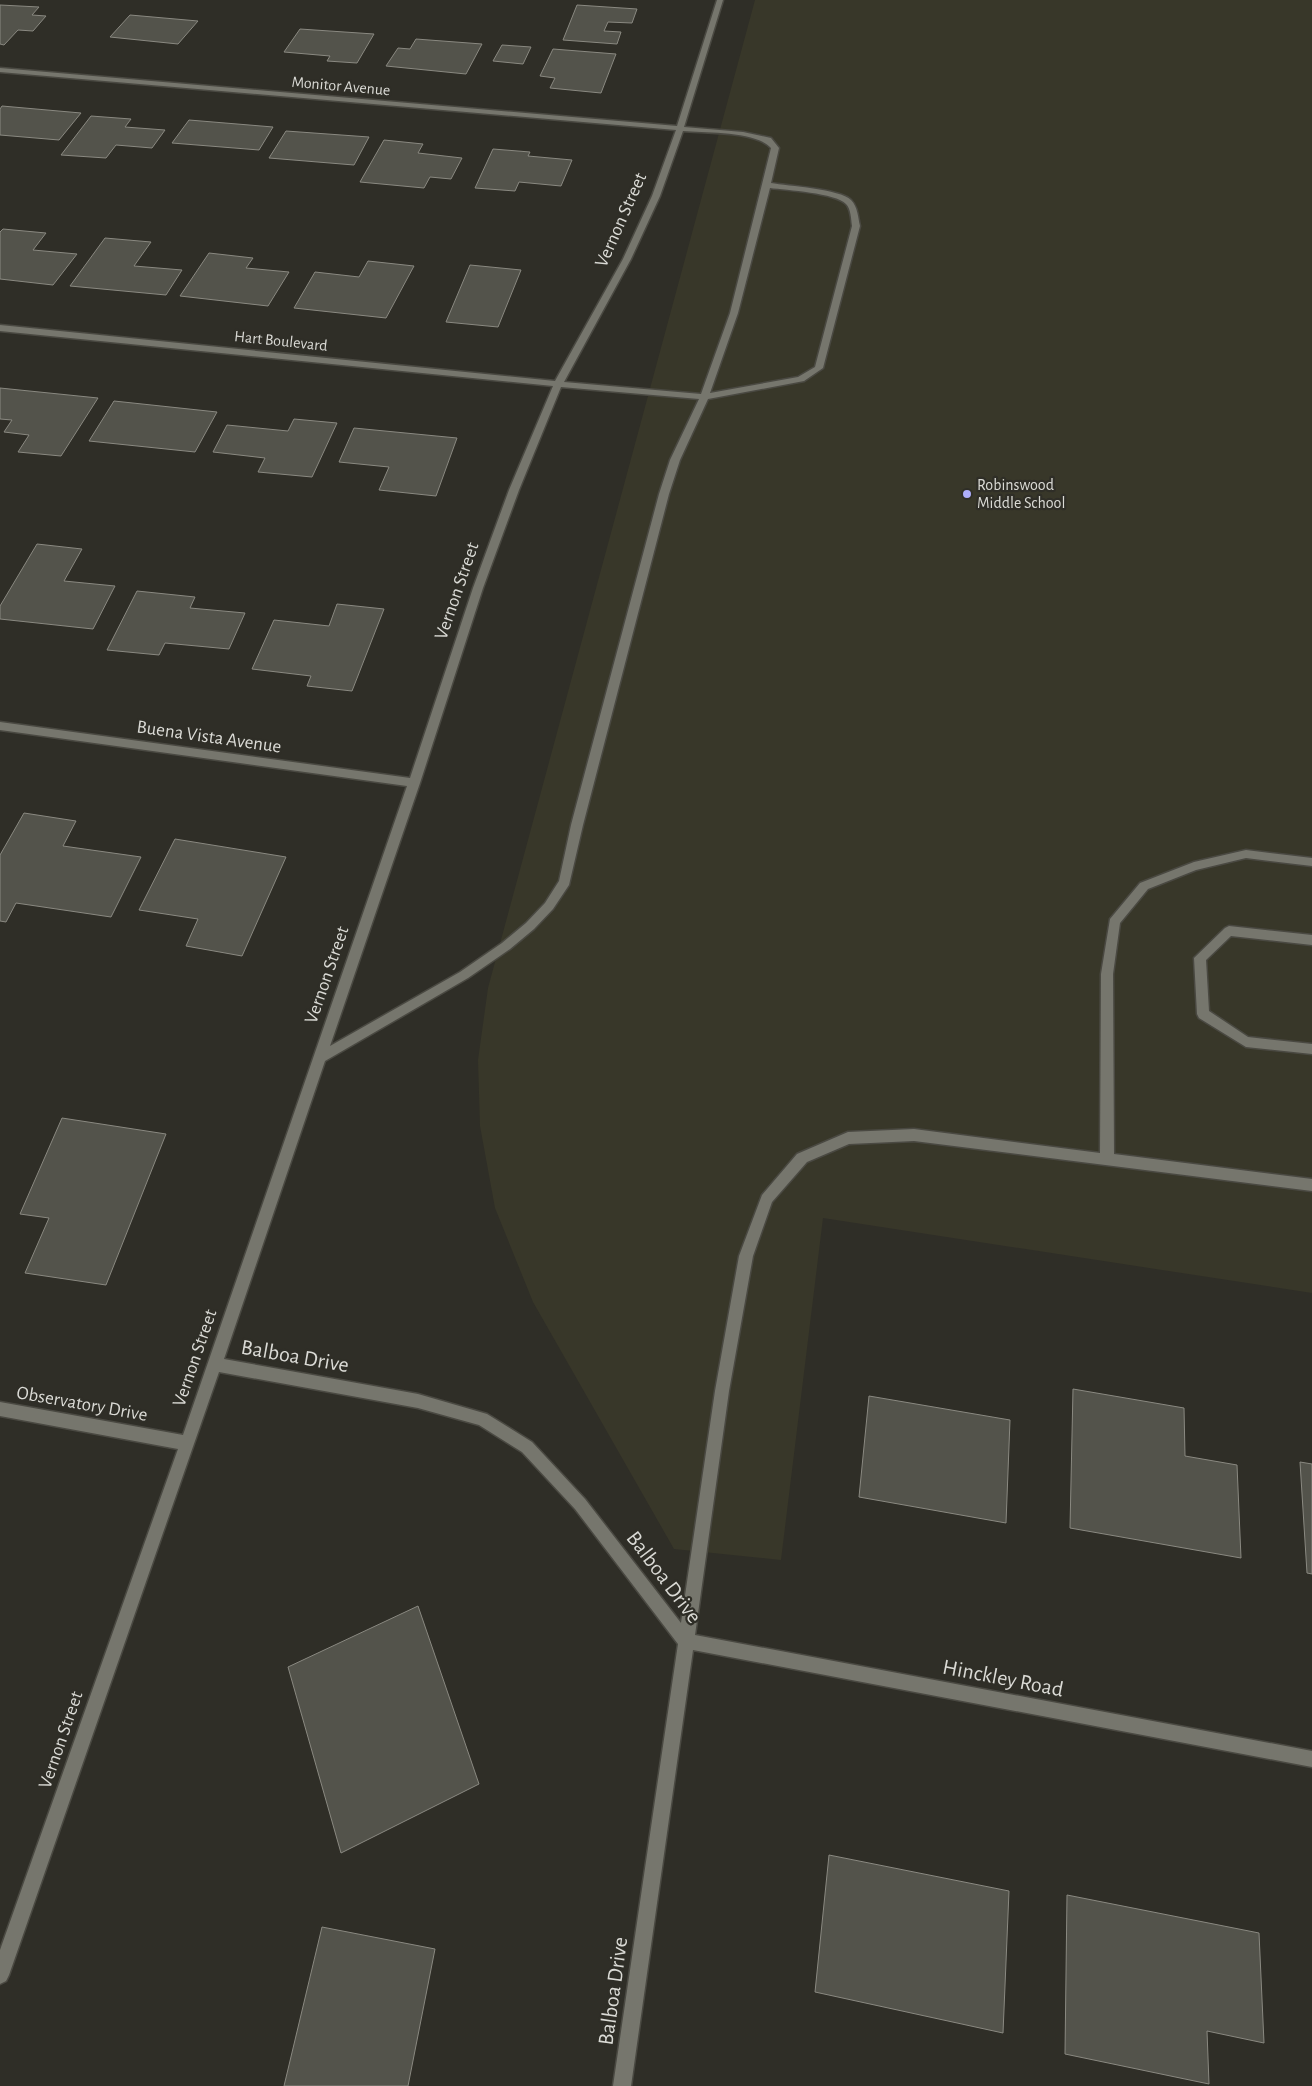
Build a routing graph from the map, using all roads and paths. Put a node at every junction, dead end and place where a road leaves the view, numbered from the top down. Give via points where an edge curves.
1 (720, 0) edge
2 (0, 70) edge
3 (680, 129) junction
4 (768, 185) junction
5 (0, 328) edge
6 (558, 384) junction
7 (704, 397) junction
8 (0, 726) edge
9 (414, 783) junction
10 (1312, 862) edge
11 (1312, 940) edge
12 (1312, 1049) edge
13 (320, 1058) junction
14 (1106, 1159) junction
15 (1312, 1185) edge
16 (215, 1364) junction
17 (0, 1409) edge
18 (186, 1443) junction
19 (685, 1641) junction
20 (1312, 1759) edge
21 (0, 1976) edge
22 (622, 2086) edge

1 - 3 street, Vernon Street
2 - 3 street, Monitor Avenue
3 - 4 street, Monitor Avenue via 743,134 768,140 775,148
3 - 6 street, Vernon Street via 656,196 627,259
4 - 7 street via 734,313
4 - 7 street, Hart Boulevard via 837,196 848,201 853,209 856,226 820,368 801,379
5 - 6 street, Hart Boulevard
6 - 7 street, Hart Boulevard
6 - 9 street, Vernon Street via 478,588
7 - 13 street via 675,460 664,494 565,882 543,913 506,946
8 - 9 street, Buena Vista Avenue
9 - 13 street, Vernon Street
10 - 14 street via 1246,854 1194,866 1144,886 1114,922 1107,974
11 - 12 street via 1230,931 1200,958 1203,1014 1246,1042
13 - 16 street, Vernon Street
14 - 15 street
14 - 19 street via 914,1136 848,1138 802,1158 767,1199 746,1256 722,1391
16 - 18 street, Vernon Street
16 - 19 street, Balboa Drive via 418,1401 482,1420 527,1447 580,1504
17 - 18 street, Observatory Drive
18 - 21 street, Vernon Street
19 - 20 street, Hinckley Road
19 - 22 street, Balboa Drive

